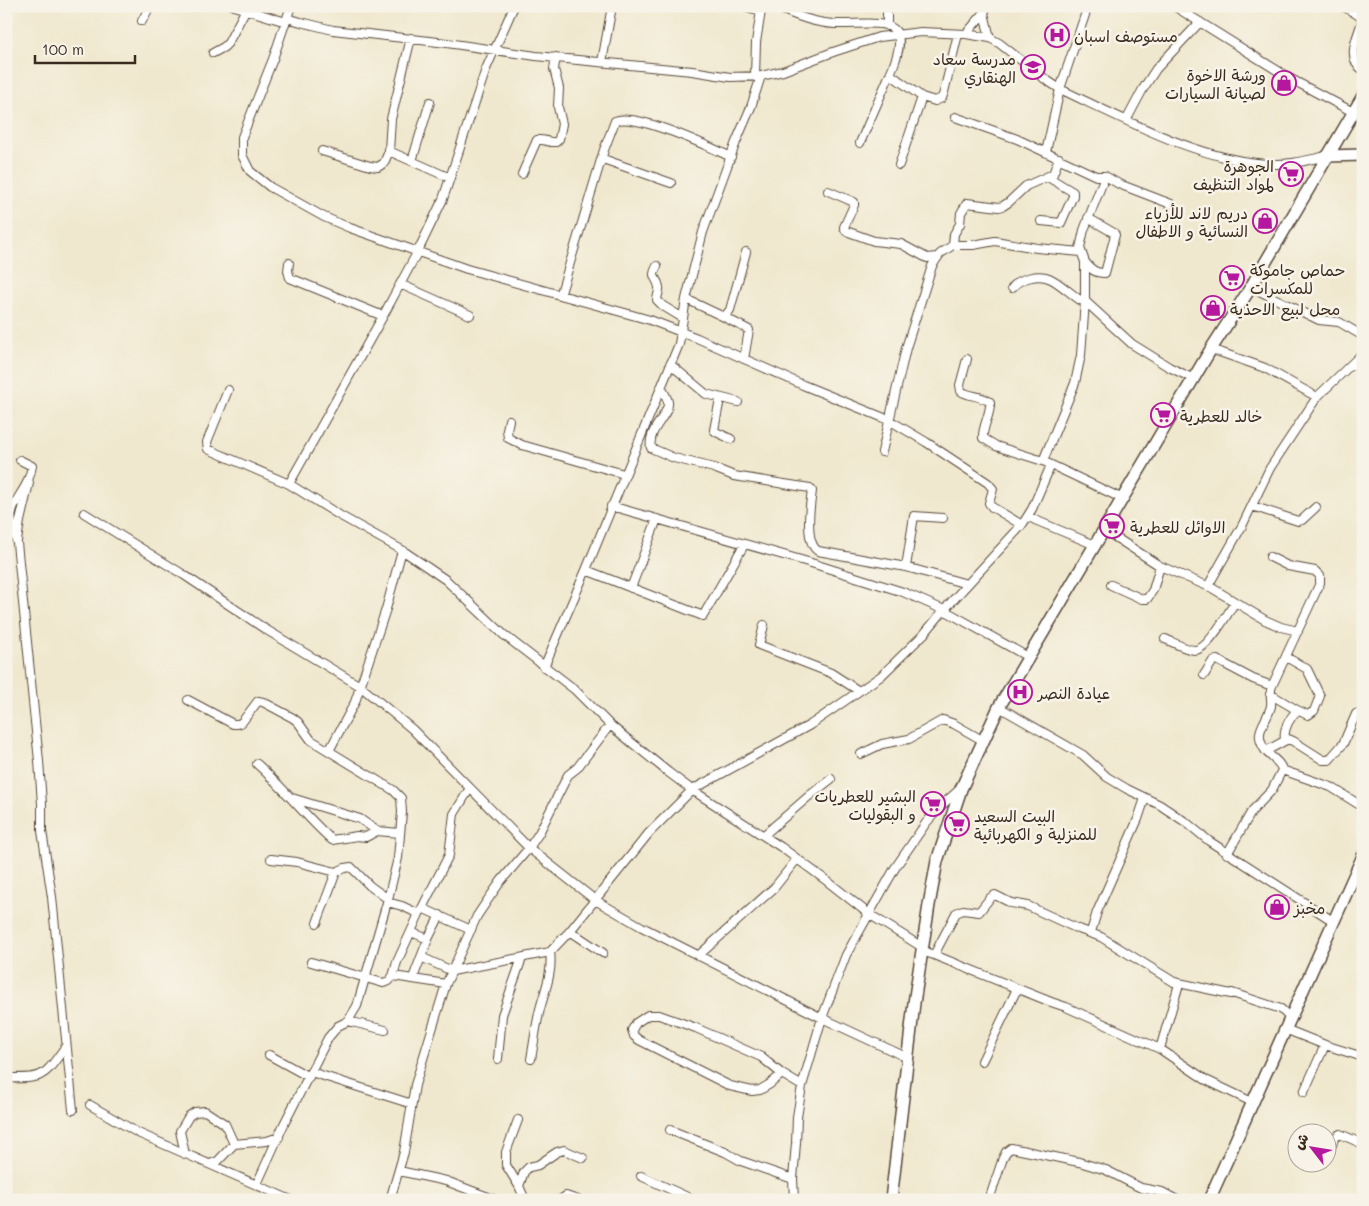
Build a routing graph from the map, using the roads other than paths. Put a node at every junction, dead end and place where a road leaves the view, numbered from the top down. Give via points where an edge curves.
1 (150, 6) edge
2 (234, 6) edge
3 (291, 6) edge
4 (514, 6) edge
5 (612, 6) edge
6 (744, 6) edge
7 (773, 6) edge
8 (887, 6) edge
9 (1088, 6) edge
10 (1174, 6) edge
11 (1344, 6) edge
12 (246, 9) junction
13 (985, 10) edge
14 (761, 11) junction
15 (1363, 19) edge
16 (142, 20) dead end
17 (286, 20) junction
18 (1200, 22) junction
19 (887, 26) junction
20 (898, 34) junction
21 (962, 34) junction
22 (411, 38) junction
23 (990, 38) junction
24 (494, 51) junction
25 (213, 53) dead end
26 (556, 57) junction
27 (602, 62) junction
28 (1363, 70) edge
29 (890, 74) junction
30 (758, 76) junction
31 (1060, 89) junction
32 (1363, 96) edge
33 (922, 97) junction
34 (430, 102) dead end
35 (1358, 114) edge
36 (955, 117) dead end
37 (1127, 119) junction
38 (860, 143) dead end
39 (322, 151) dead end
40 (389, 151) junction
41 (1046, 152) junction
42 (1363, 155) edge
43 (1327, 156) junction
44 (731, 157) junction
45 (603, 158) junction
46 (1059, 158) junction
47 (412, 161) junction
48 (899, 165) dead end
49 (522, 174) dead end
50 (1105, 176) junction
51 (1048, 177) junction
52 (450, 178) junction
53 (671, 183) dead end
54 (828, 191) dead end
55 (1171, 204) dead end
56 (1088, 218) junction
57 (1041, 221) dead end
58 (953, 245) junction
59 (418, 251) junction
60 (746, 252) dead end
61 (1081, 252) junction
62 (937, 257) junction
63 (1084, 262) junction
64 (289, 263) dead end
65 (657, 266) dead end
66 (400, 284) junction
67 (1251, 287) junction
68 (1012, 288) dead end
69 (560, 296) junction
70 (686, 299) junction
71 (1086, 301) junction
72 (470, 315) dead end
73 (383, 316) junction
74 (724, 317) junction
75 (683, 318) junction
76 (682, 332) junction
77 (1363, 336) edge
78 (1212, 349) junction
79 (1363, 353) edge
80 (744, 359) junction
81 (967, 359) dead end
82 (670, 364) junction
83 (1353, 364) junction
84 (1363, 371) edge
85 (1194, 379) junction
86 (661, 387) junction
87 (228, 390) dead end
88 (1317, 396) junction
89 (720, 399) junction
90 (738, 402) dead end
91 (509, 420) dead end
92 (889, 420) junction
93 (731, 439) dead end
94 (882, 452) dead end
95 (20, 460) dead end
96 (1047, 463) junction
97 (624, 474) junction
98 (289, 484) junction
99 (1123, 498) junction
100 (611, 506) junction
101 (1252, 506) junction
102 (1316, 507) dead end
103 (84, 513) dead end
104 (1028, 516) junction
105 (943, 518) dead end
106 (656, 519) junction
107 (1022, 525) junction
108 (1104, 530) junction
109 (744, 544) junction
110 (1094, 546) junction
111 (402, 550) junction
112 (1270, 557) dead end
113 (1160, 566) junction
114 (906, 567) junction
115 (586, 570) junction
116 (967, 584) junction
117 (1111, 585) dead end
118 (1208, 586) junction
119 (631, 588) junction
120 (1236, 602) junction
121 (944, 610) junction
122 (764, 625) dead end
123 (1298, 631) junction
124 (1165, 639) dead end
125 (1028, 657) junction
126 (1286, 657) junction
127 (544, 667) junction
128 (1204, 675) dead end
129 (360, 686) junction
130 (1271, 690) junction
131 (859, 691) junction
132 (188, 700) dead end
133 (999, 706) junction
134 (1297, 710) junction
135 (1356, 714) dead end
136 (610, 725) junction
137 (982, 740) junction
138 (1286, 740) junction
139 (329, 751) junction
140 (1266, 751) junction
141 (861, 754) dead end
142 (257, 764) dead end
143 (1282, 770) junction
144 (831, 779) dead end
145 (470, 788) junction
146 (961, 789) junction
147 (692, 790) junction
148 (290, 798) junction
149 (1145, 798) junction
150 (1363, 806) edge
151 (377, 831) junction
152 (400, 833) junction
153 (764, 835) junction
154 (529, 848) junction
155 (1227, 854) junction
156 (1363, 856) edge
157 (271, 859) dead end
158 (797, 859) junction
159 (336, 872) junction
160 (388, 900) junction
161 (595, 900) junction
162 (421, 911) junction
163 (869, 914) junction
164 (440, 915) junction
165 (1333, 921) junction
166 (316, 923) dead end
167 (471, 930) junction
168 (570, 931) junction
169 (411, 932) junction
170 (1091, 932) junction
171 (428, 939) junction
172 (922, 949) junction
173 (550, 952) junction
174 (603, 953) dead end
175 (934, 955) junction
176 (698, 956) junction
177 (421, 957) junction
178 (522, 958) junction
179 (311, 962) dead end
180 (452, 970) junction
181 (392, 976) junction
182 (413, 978) junction
183 (365, 979) junction
184 (446, 984) junction
185 (1179, 984) junction
186 (1017, 989) junction
187 (822, 1018) junction
188 (1290, 1018) junction
189 (348, 1021) junction
190 (1285, 1029) junction
191 (385, 1030) dead end
192 (1325, 1045) junction
193 (66, 1046) junction
194 (1160, 1049) junction
195 (269, 1055) dead end
196 (1363, 1057) edge
197 (908, 1058) junction
198 (498, 1059) dead end
199 (531, 1059) dead end
200 (982, 1061) dead end
201 (782, 1074) junction
202 (310, 1075) junction
203 (6, 1078) edge
204 (802, 1086) junction
205 (1304, 1092) dead end
206 (1252, 1102) junction
207 (412, 1104) junction
208 (90, 1105) dead end
209 (73, 1110) dead end
210 (518, 1120) dead end
211 (670, 1130) dead end
212 (278, 1137) junction
213 (1336, 1137) edge
214 (234, 1144) junction
215 (1363, 1144) edge
216 (185, 1154) junction
217 (583, 1158) dead end
218 (210, 1164) junction
219 (399, 1171) junction
220 (641, 1176) dead end
221 (793, 1179) junction
222 (258, 1184) junction
223 (519, 1186) junction
224 (990, 1197) dead end
225 (291, 1200) edge
226 (390, 1200) edge
227 (496, 1200) edge
228 (525, 1200) edge
229 (560, 1200) edge
230 (578, 1200) edge
231 (694, 1200) edge
232 (794, 1200) edge
233 (891, 1200) edge
234 (1177, 1200) edge
235 (1209, 1200) edge

1 - 16 street
2 - 12 street
3 - 17 street
4 - 24 street
5 - 27 street
6 - 14 street
7 - 14 street
7 - 19 street via 822,22
8 - 19 street
9 - 31 street
10 - 18 street
11 - 15 street
12 - 17 street
12 - 25 street via 228,43
13 - 21 street
13 - 23 street
14 - 30 street via 756,42
15 - 28 street via 1353,56 1357,66
17 - 22 street via 333,30
17 - 59 street via 242,137 245,164 270,187 324,216
18 - 35 street via 1292,79
18 - 37 street via 1156,69
19 - 20 street
20 - 21 street
20 - 29 street via 899,48
20 - 30 street via 872,39 783,71
21 - 23 street
21 - 33 street via 942,98 935,101
22 - 24 street
22 - 40 street via 391,118
23 - 31 street
24 - 26 street
24 - 52 street
26 - 27 street
26 - 49 street via 554,69 562,124 559,138 552,143 537,140
27 - 30 street via 730,77
29 - 33 street
29 - 38 street
30 - 44 street via 751,107
31 - 37 street
31 - 41 street
32 - 35 street
33 - 48 street
34 - 47 street
35 - 43 street
36 - 41 street
37 - 43 street via 1196,148 1236,160 1296,163
39 - 40 street via 378,167 384,163
40 - 47 street
41 - 46 street
42 - 43 street
43 - 67 street
44 - 45 street via 675,132 620,119 613,124
44 - 70 street via 704,232
45 - 53 street
45 - 69 street
46 - 50 street via 1096,176
46 - 51 street via 1055,171
47 - 52 street
50 - 55 street
50 - 56 street
51 - 57 street via 1073,192 1073,196 1061,223
51 - 58 street via 1033,181 1003,206 967,203 960,213
52 - 59 street
54 - 62 street via 854,202 844,228 846,231 901,244 927,258
56 - 61 street
56 - 63 street via 1115,236 1105,273 1090,269
58 - 61 street via 995,242
58 - 62 street
59 - 66 street
59 - 69 street via 491,277
60 - 74 street via 730,310
61 - 63 street
62 - 92 street via 906,348
63 - 71 street
64 - 73 street via 290,278
65 - 75 street via 653,273 659,289 657,300
66 - 72 street
66 - 73 street
67 - 77 street via 1319,320 1339,322
67 - 78 street
68 - 71 street via 1022,279 1048,278
69 - 76 street
70 - 74 street
70 - 75 street
71 - 85 street via 1132,344
71 - 96 street via 1075,383
73 - 98 street
74 - 80 street via 749,330
75 - 76 street
76 - 80 street
76 - 82 street
78 - 85 street
78 - 88 street via 1265,368
79 - 83 street
80 - 92 street
81 - 96 street via 961,391 990,402 983,438 996,446
82 - 86 street
82 - 89 street via 706,394
83 - 84 street
83 - 88 street
85 - 99 street
86 - 97 street
86 - 114 street via 668,407 650,439 651,448 734,476 810,488 810,528 812,545 816,550
87 - 98 street via 207,448
88 - 101 street via 1270,468
89 - 90 street
89 - 93 street via 714,430
91 - 97 street via 508,438 522,445
92 - 94 street
92 - 107 street via 988,482 993,489 989,503 992,507
95 - 193 street via 32,466 31,472 10,517 17,542 42,831 52,898
96 - 99 street
96 - 104 street
97 - 100 street
98 - 111 street
99 - 108 street
100 - 106 street
100 - 115 street
101 - 102 street via 1298,521
101 - 118 street
103 - 129 street
104 - 107 street
104 - 110 street
105 - 114 street via 914,516
106 - 109 street
106 - 119 street
107 - 116 street
108 - 110 street
108 - 113 street
109 - 119 street via 703,616
109 - 121 street via 903,592
110 - 125 street
111 - 127 street via 458,590 504,635
111 - 129 street
112 - 123 street via 1288,566 1315,571 1320,576 1318,589
113 - 117 street via 1147,599
113 - 118 street
114 - 116 street
115 - 119 street
115 - 127 street
116 - 121 street
118 - 120 street
120 - 123 street via 1285,629
120 - 124 street via 1198,650
121 - 125 street
121 - 131 street via 908,651
122 - 131 street via 760,645 830,673
123 - 126 street
125 - 133 street
126 - 130 street
126 - 134 street via 1307,669 1320,696 1314,711 1308,714
127 - 136 street via 574,690
128 - 130 street via 1217,660
129 - 139 street
129 - 145 street via 412,729
130 - 134 street
130 - 140 street via 1271,706 1260,733
131 - 147 street via 810,725
132 - 139 street via 234,724 242,722 258,701 263,702 293,718 311,740
133 - 137 street
133 - 149 street via 1084,755 1107,777
134 - 138 street via 1286,729
135 - 138 street via 1343,744 1329,760 1323,760
136 - 147 street
136 - 154 street via 564,782
137 - 141 street via 943,720 909,739 882,744
137 - 146 street
138 - 140 street
139 - 152 street via 399,796 402,802
140 - 143 street
142 - 148 street via 279,783
143 - 150 street via 1330,787
143 - 155 street via 1272,790 1252,811
144 - 153 street
145 - 154 street
145 - 162 street via 454,814 449,855
146 - 163 street via 930,817
146 - 172 street via 938,861
147 - 153 street
147 - 161 street via 649,832
148 - 151 street via 360,819
148 - 151 street via 332,840 366,837
149 - 155 street via 1187,823
149 - 170 street
151 - 152 street
152 - 160 street
153 - 158 street
154 - 161 street
154 - 167 street via 501,881
155 - 165 street
156 - 165 street
157 - 159 street
158 - 163 street
158 - 176 street via 774,888
159 - 160 street via 351,867
159 - 166 street
160 - 162 street
160 - 183 street
161 - 168 street
161 - 176 street
162 - 164 street
162 - 169 street
163 - 172 street
163 - 187 street via 846,955
164 - 167 street
164 - 171 street
165 - 188 street
167 - 180 street
168 - 173 street
168 - 174 street
169 - 171 street
169 - 181 street
170 - 175 street via 995,895 979,912 963,910 956,913
170 - 185 street
171 - 177 street
172 - 175 street
172 - 197 street
173 - 178 street
173 - 199 street via 550,972
175 - 186 street
176 - 187 street
177 - 180 street
177 - 182 street
178 - 180 street
178 - 198 street via 502,1015
179 - 183 street
180 - 184 street
181 - 182 street
181 - 183 street via 385,984
182 - 184 street
183 - 189 street via 357,1006
184 - 207 street via 424,1052
185 - 188 street via 1232,993 1269,1004
185 - 194 street
186 - 194 street
186 - 200 street
187 - 197 street
187 - 204 street
188 - 190 street
189 - 191 street
189 - 202 street via 338,1026 328,1038
190 - 192 street
190 - 206 street
192 - 196 street
192 - 205 street
193 - 203 street via 43,1075 30,1079
193 - 209 street
194 - 206 street via 1206,1080
195 - 202 street
197 - 233 street
201 - 201 street via 761,1057 659,1015 648,1015 632,1030 639,1040 730,1086 760,1090
201 - 204 street
202 - 207 street
202 - 212 street
204 - 221 street via 796,1117
206 - 235 street
207 - 219 street
208 - 216 street
210 - 223 street via 506,1152 506,1165
211 - 221 street via 741,1161
212 - 214 street
212 - 222 street
213 - 215 street via 1340,1134
214 - 216 street via 225,1124 205,1111 195,1112 188,1116 180,1131
214 - 218 street via 218,1161
216 - 218 street
217 - 223 street via 564,1150 557,1152 529,1167
218 - 222 street
219 - 226 street
219 - 227 street via 446,1181
220 - 231 street
221 - 232 street
222 - 225 street
223 - 228 street
224 - 234 street via 1003,1158 1011,1148 1106,1170 1141,1188 1162,1192
229 - 230 street via 566,1196

